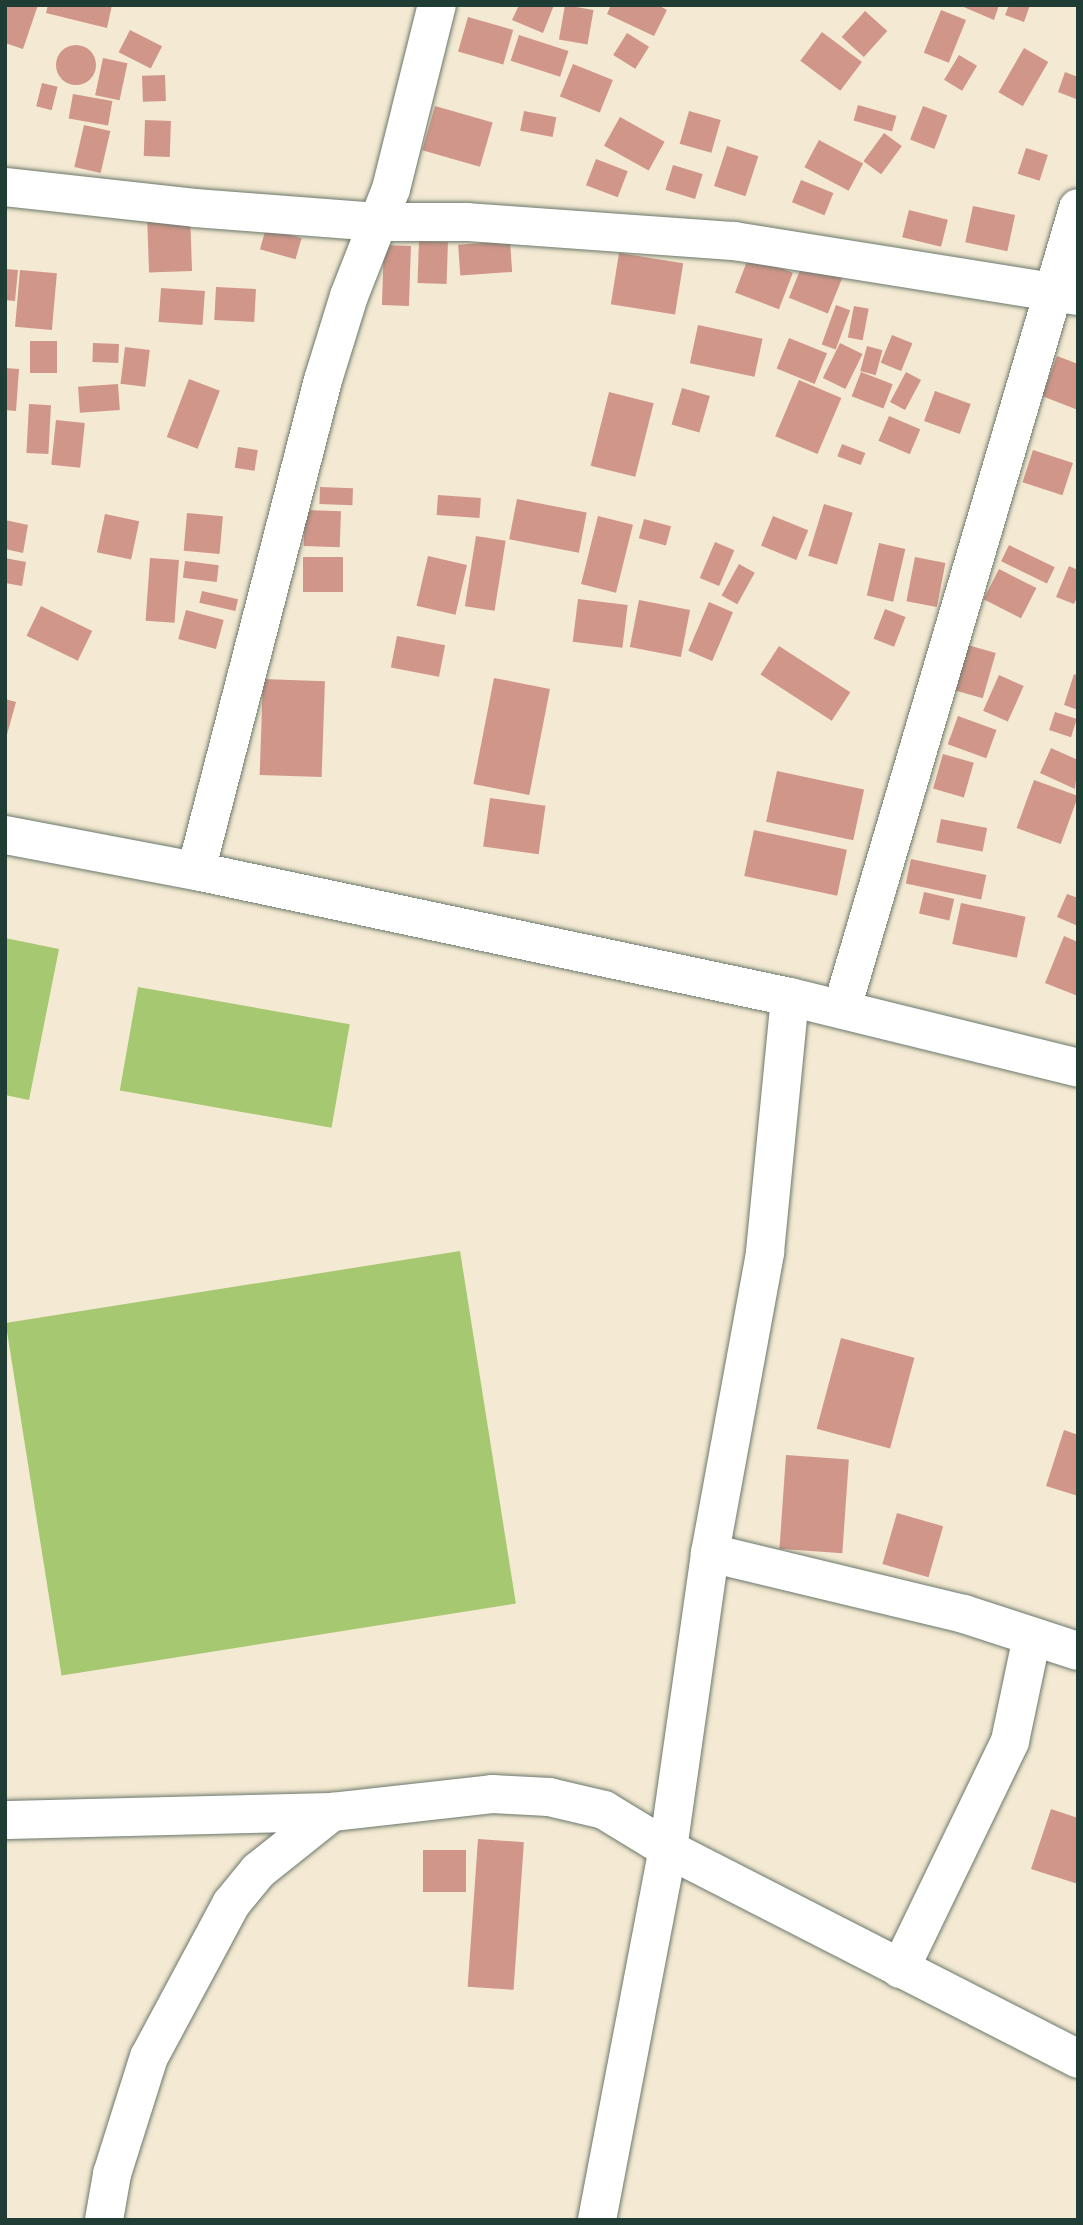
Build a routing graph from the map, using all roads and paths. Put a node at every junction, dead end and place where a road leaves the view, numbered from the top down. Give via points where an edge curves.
1 (437, 5) edge
2 (5, 187) edge
3 (1078, 208) edge
4 (377, 222) junction
5 (1065, 294) edge
6 (5, 835) edge
7 (196, 872) junction
8 (790, 996) junction
9 (842, 1008) junction
10 (1078, 1068) edge
11 (710, 1553) junction
12 (1032, 1637) junction
13 (1078, 1651) edge
14 (332, 1812) junction
15 (5, 1819) edge
16 (668, 1849) junction
17 (900, 1969) junction
18 (1078, 2059) edge
19 (104, 2220) edge
20 (597, 2220) edge

1 - 4 street via 406,138
2 - 4 street
3 - 5 street
4 - 5 street via 467,222 734,241
4 - 7 street via 323,380
5 - 9 street
6 - 7 street
7 - 8 street
8 - 9 street
8 - 11 street via 765,1252
9 - 10 street
11 - 12 street via 964,1614
11 - 16 street
12 - 13 street
12 - 17 street via 1010,1741
14 - 15 street
14 - 16 street via 492,1794 549,1797 604,1810
14 - 19 street via 258,1871 231,1904 149,2057 112,2174
16 - 17 street
16 - 20 street
17 - 18 street

